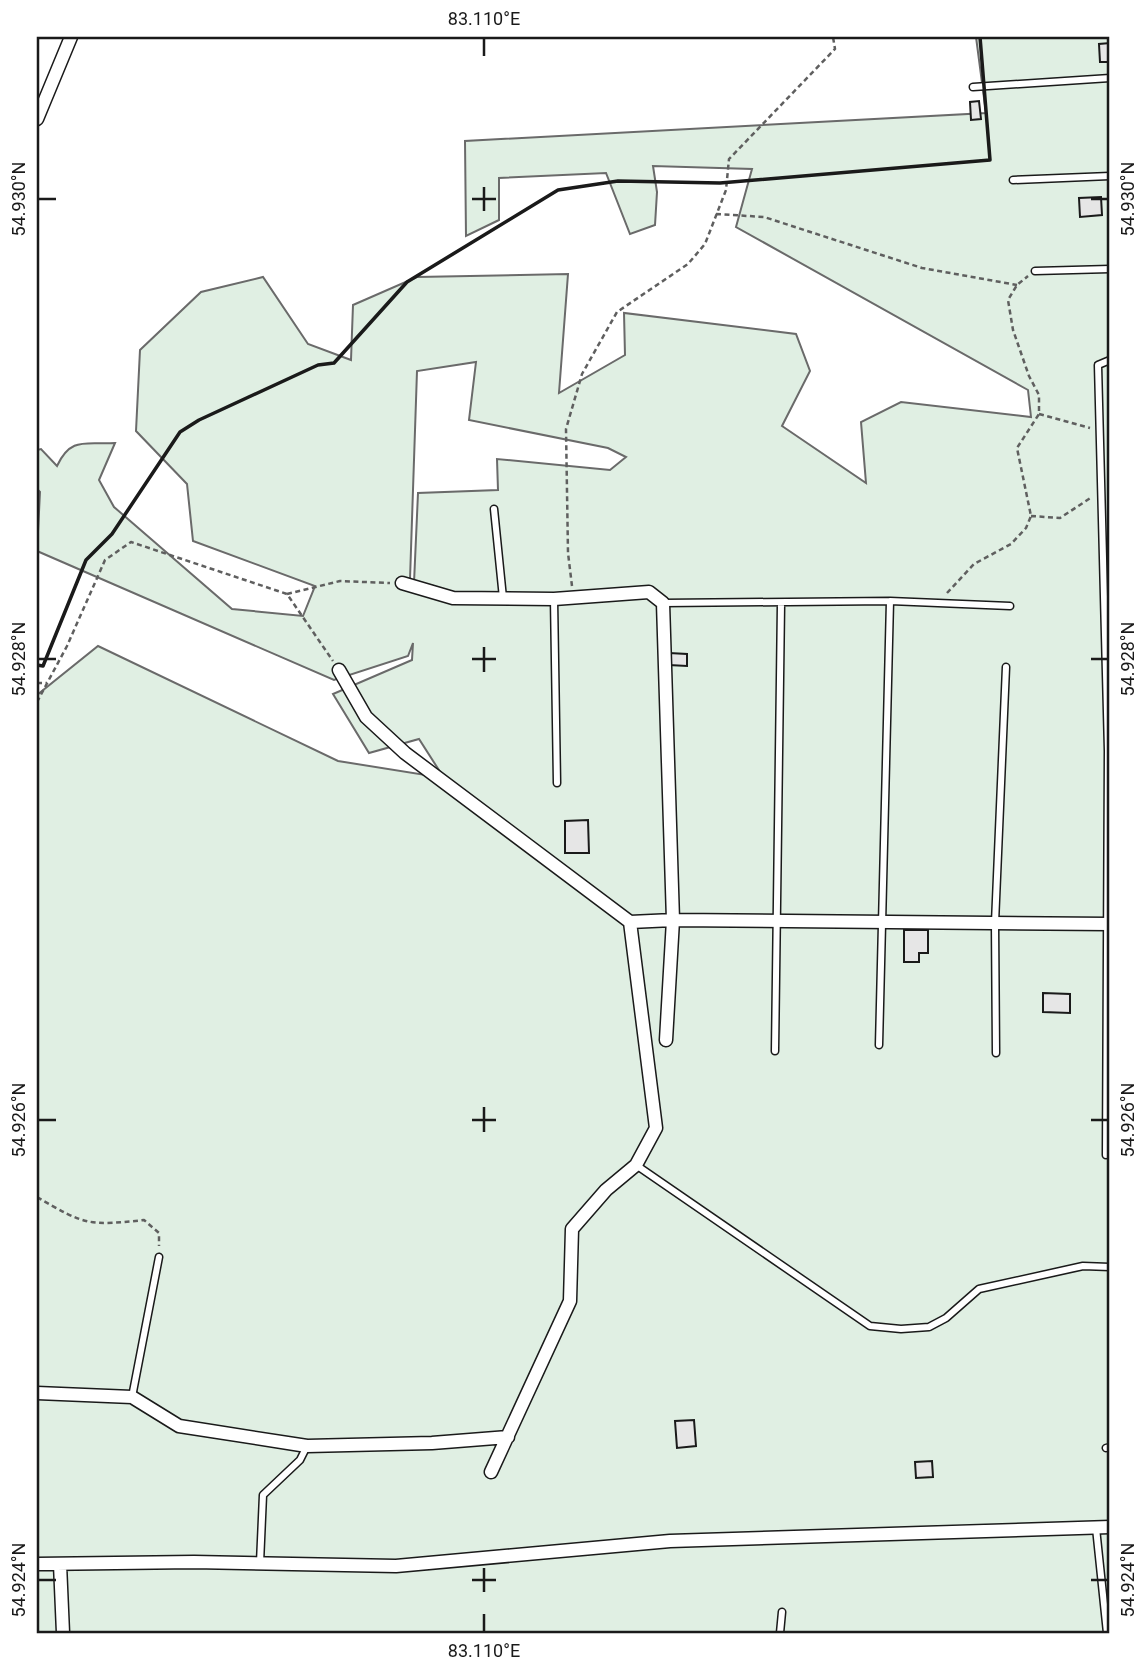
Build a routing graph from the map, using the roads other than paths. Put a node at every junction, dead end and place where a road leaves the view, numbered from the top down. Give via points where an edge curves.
1 (71, 37) edge
2 (1110, 78) edge
3 (973, 88) dead end
4 (37, 119) edge
5 (1110, 176) edge
6 (1013, 180) dead end
7 (1110, 269) edge
8 (1035, 271) road end
9 (1110, 360) edge
10 (494, 509) dead end
11 (402, 583) road end
12 (503, 598) junction
13 (554, 599) junction
14 (890, 601) junction
15 (663, 603) junction
16 (781, 604) junction
17 (1010, 606) dead end
18 (1006, 667) dead end
19 (340, 670) road end
20 (557, 783) dead end
21 (673, 920) junction
22 (779, 921) junction
23 (630, 922) junction
24 (883, 922) junction
25 (995, 923) junction
26 (1108, 924) edge
27 (666, 1040) dead end
28 (879, 1045) dead end
29 (775, 1051) dead end
30 (996, 1053) dead end
31 (1106, 1155) dead end
32 (636, 1166) junction
33 (159, 1257) road end
34 (1110, 1267) edge
35 (37, 1393) edge
36 (132, 1397) junction
37 (508, 1437) junction
38 (307, 1446) junction
39 (491, 1472) dead end
40 (1110, 1527) edge
41 (1096, 1528) junction
42 (260, 1563) junction
43 (37, 1564) edge
44 (60, 1564) junction
45 (782, 1612) dead end
46 (63, 1633) edge
47 (780, 1633) edge
48 (1107, 1633) edge

1 - 4 street
2 - 3 lane
5 - 6 lane
7 - 8 lane
9 - 26 lane via 1098,365
10 - 12 lane
11 - 12 street via 453,598
12 - 13 street
13 - 15 street via 649,592
13 - 20 lane
14 - 16 lane
14 - 17 lane
14 - 24 lane
15 - 16 lane
15 - 21 street
16 - 22 lane
18 - 25 lane
19 - 23 street via 366,717 405,754
21 - 22 street
21 - 23 street
21 - 27 street
22 - 24 street
22 - 29 lane
23 - 32 street via 656,1128
24 - 25 street
24 - 28 lane
25 - 26 street
25 - 30 lane
26 - 31 lane
32 - 34 lane via 870,1326 929,1327 979,1289 1083,1266
32 - 37 street via 606,1190 572,1229 570,1301
33 - 36 lane
35 - 36 street
36 - 38 street via 180,1426
37 - 38 street
37 - 39 street
38 - 42 lane via 300,1460 264,1495
40 - 41 street
41 - 42 street via 670,1541 396,1566
41 - 48 lane
42 - 44 street
43 - 44 street
44 - 46 street
45 - 47 lane

